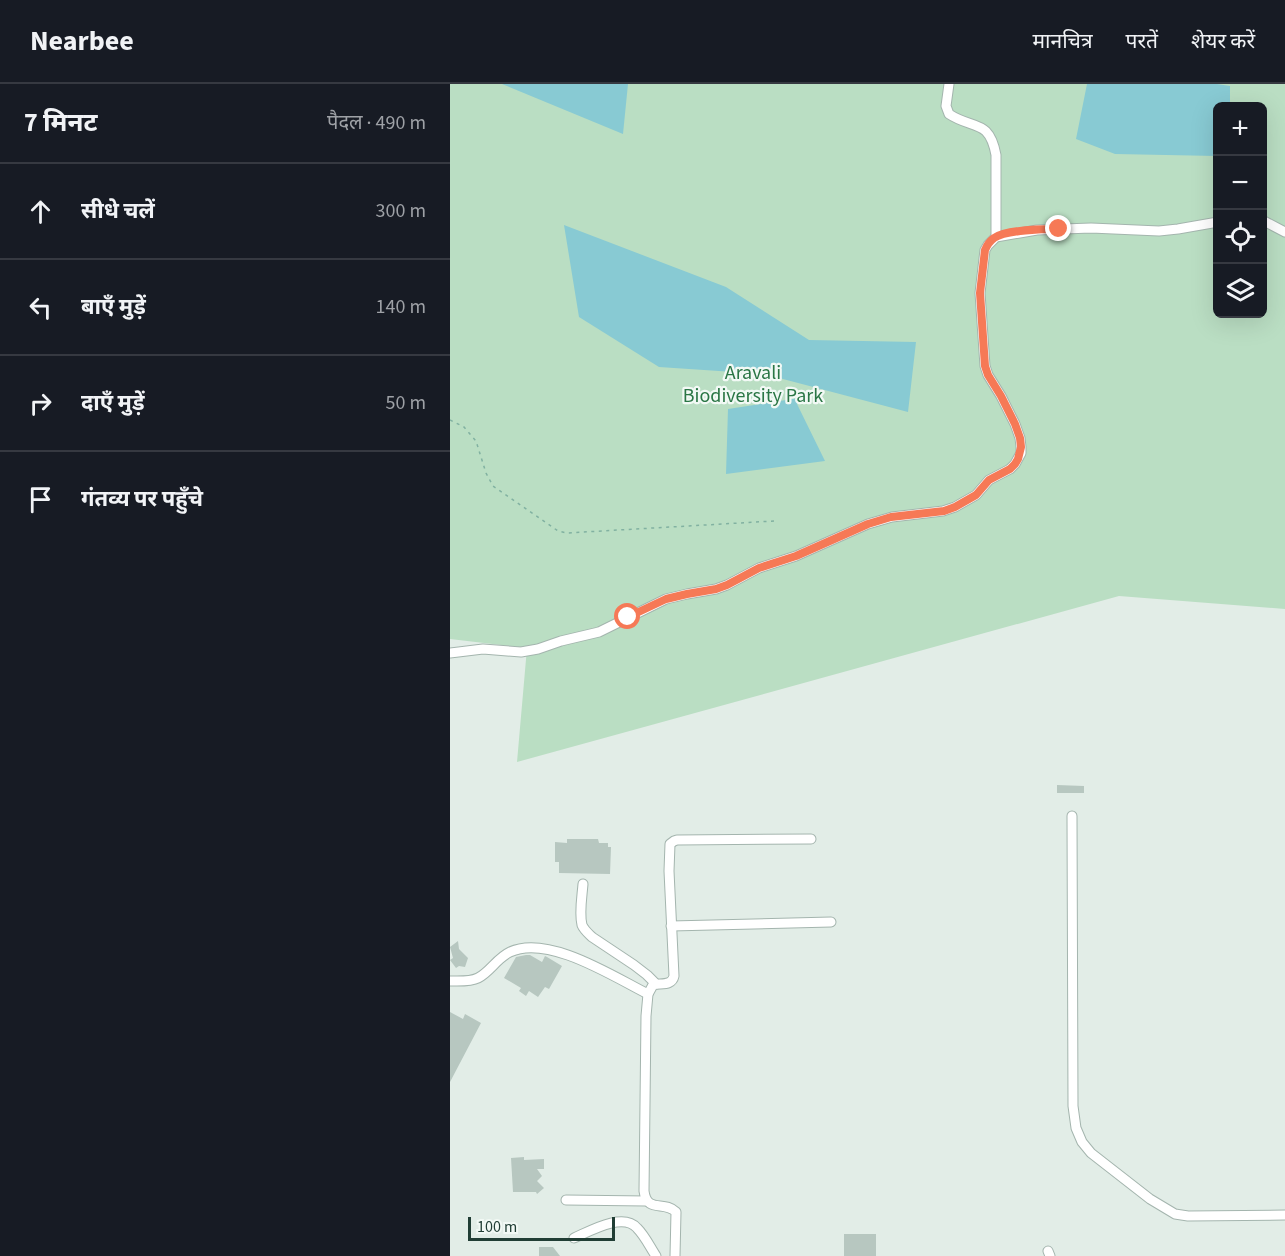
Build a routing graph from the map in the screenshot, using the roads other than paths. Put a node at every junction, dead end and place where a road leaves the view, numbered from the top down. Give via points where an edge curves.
1 (949, 84) edge
2 (1267, 222) edge
3 (1213, 223) edge
4 (1285, 232) edge
5 (996, 237) junction
6 (450, 652) edge
7 (1072, 816) dead end
8 (811, 839) dead end
9 (583, 884) dead end
10 (831, 922) dead end
11 (671, 926) junction
12 (450, 981) edge
13 (656, 984) junction
14 (648, 994) junction
15 (566, 1200) dead end
16 (646, 1201) junction
17 (1285, 1215) edge
18 (574, 1238) dead end
19 (656, 1256) edge
20 (675, 1256) edge

1 - 5 street via 949,114 985,130 994,145
2 - 4 street
3 - 5 street via 1159,231 1036,230
5 - 6 street via 985,250 980,293 986,371 1020,438 1021,453 1010,469 989,480 976,495 955,507 868,524 727,585 666,599 599,632 538,649
7 - 17 street via 1073,1106 1082,1142 1136,1188 1175,1214
8 - 11 street via 674,841 669,847
9 - 13 street via 584,930
10 - 11 street
11 - 13 street via 673,980
12 - 14 street via 477,979 505,954 540,947 577,957
13 - 14 street
14 - 16 street
15 - 16 street
16 - 20 street via 676,1212
18 - 19 street via 606,1224 628,1222 639,1229

